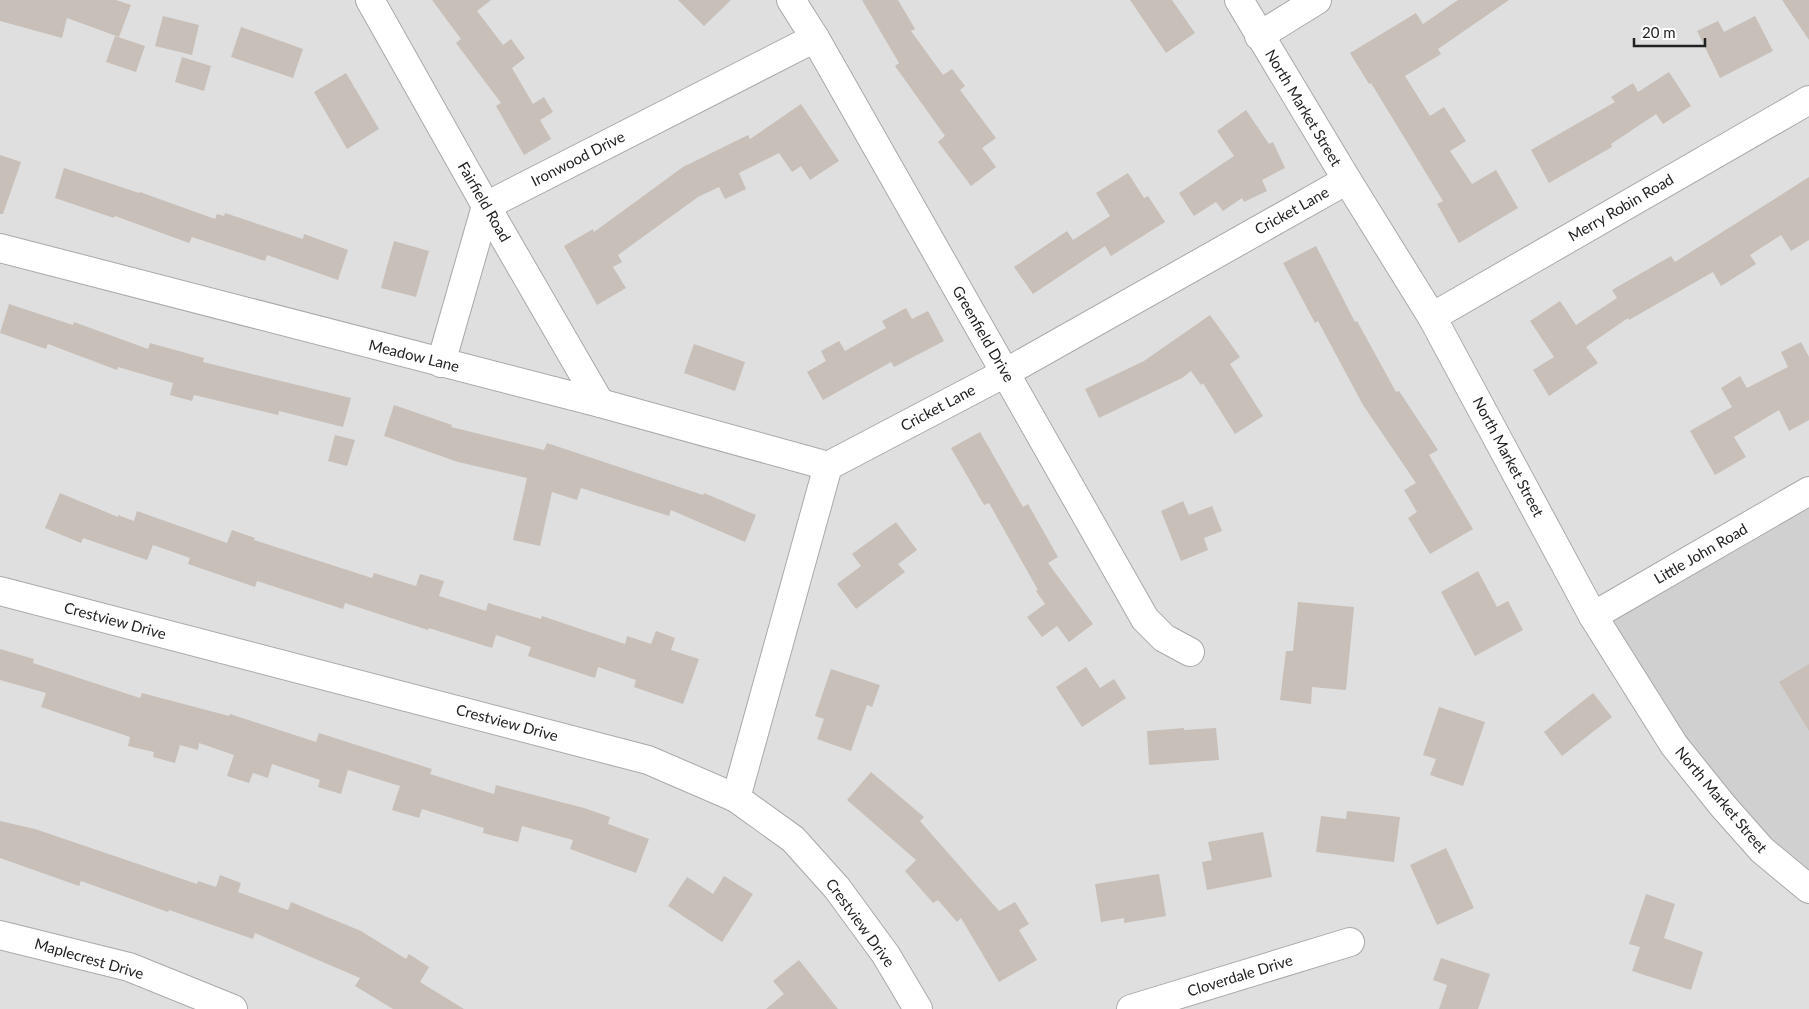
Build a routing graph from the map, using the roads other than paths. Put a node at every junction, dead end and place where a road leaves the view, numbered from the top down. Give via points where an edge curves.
1 (370, 0) edge
2 (792, 0) edge
3 (1239, 0) edge
4 (1317, 0) edge
5 (1259, 36) junction
6 (815, 38) junction
7 (1809, 100) edge
8 (1347, 180) junction
9 (486, 206) junction
10 (0, 248) edge
11 (1432, 317) junction
12 (441, 363) junction
13 (1005, 373) junction
14 (600, 403) junction
15 (828, 466) junction
16 (1809, 492) edge
17 (0, 591) edge
18 (1594, 616) junction
19 (1190, 652) dead end
20 (736, 798) junction
21 (1809, 889) edge
22 (0, 935) edge
23 (1350, 942) dead end
24 (233, 1009) edge
25 (918, 1009) edge
26 (1131, 1009) edge

1 - 9 street, Fairfield Road
2 - 6 street, Greenfield Drive
3 - 5 street, North Market Street
4 - 5 street
5 - 8 street, North Market Street
6 - 9 street, Ironwood Drive
6 - 13 street, Greenfield Drive
7 - 11 street, Merry Robin Road
8 - 11 street, North Market Street
8 - 13 street, Cricket Lane
9 - 12 street
9 - 14 street, Fairfield Road
10 - 12 street, Meadow Lane
11 - 18 street, North Market Street
12 - 14 street, Meadow Lane
13 - 15 street, Cricket Lane
13 - 19 street, Greenfield Drive via 1145,619 1164,638
14 - 15 street, Meadow Lane
15 - 20 street
16 - 18 street, Little John Road
17 - 20 street, Crestview Drive via 648,760
18 - 21 street, North Market Street via 1674,745 1762,850
20 - 25 street, Crestview Drive via 793,839 837,888 886,955
22 - 24 street, Maplecrest Drive via 129,967
23 - 26 street, Cloverdale Drive

